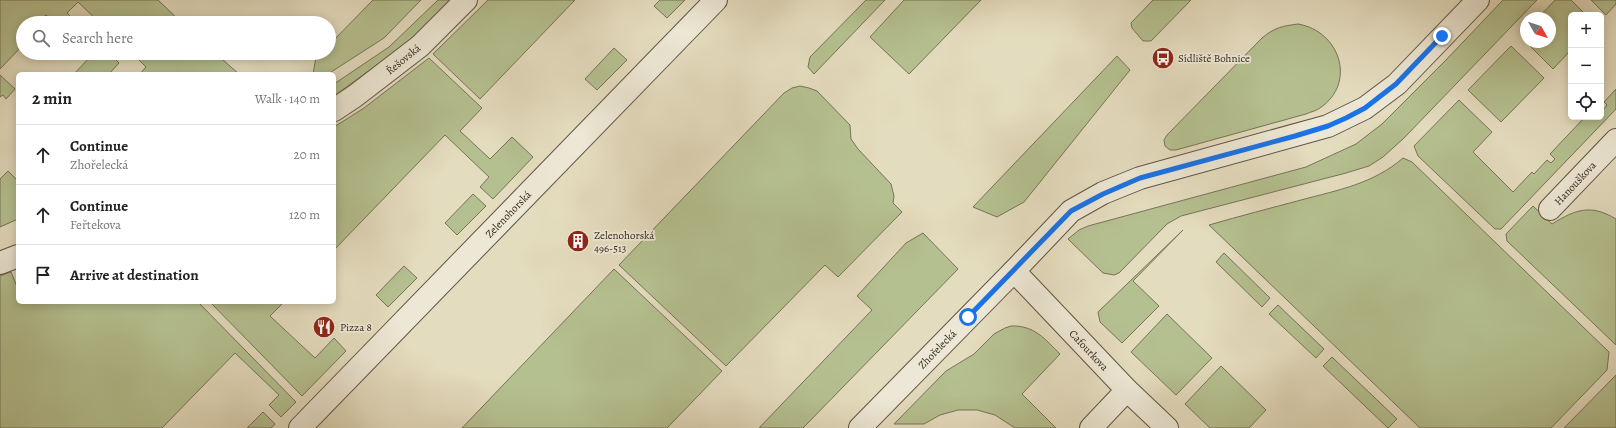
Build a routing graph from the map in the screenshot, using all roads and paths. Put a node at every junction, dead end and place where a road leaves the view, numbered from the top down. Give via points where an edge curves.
1 (466, 0) edge
2 (716, 0) edge
3 (1478, 0) edge
4 (336, 109) edge
5 (1616, 140) edge
6 (1550, 209) dead end
7 (16, 257) edge
8 (0, 263) edge
9 (1014, 270) junction
10 (1127, 390) junction
11 (300, 428) edge
12 (860, 428) edge
13 (1091, 428) edge
14 (1167, 428) edge

1 - 4 street, Řešovská via 420,46
2 - 11 street, Zelenohorská
3 - 9 street, Zhořelecká via 1396,84 1365,108 1328,126 1140,178 1103,194 1071,211
5 - 6 street, Hanouškova
7 - 8 street
9 - 10 street, Cafourkova
9 - 12 street, Zhořelecká
10 - 13 street
10 - 14 street, Cafourkova

